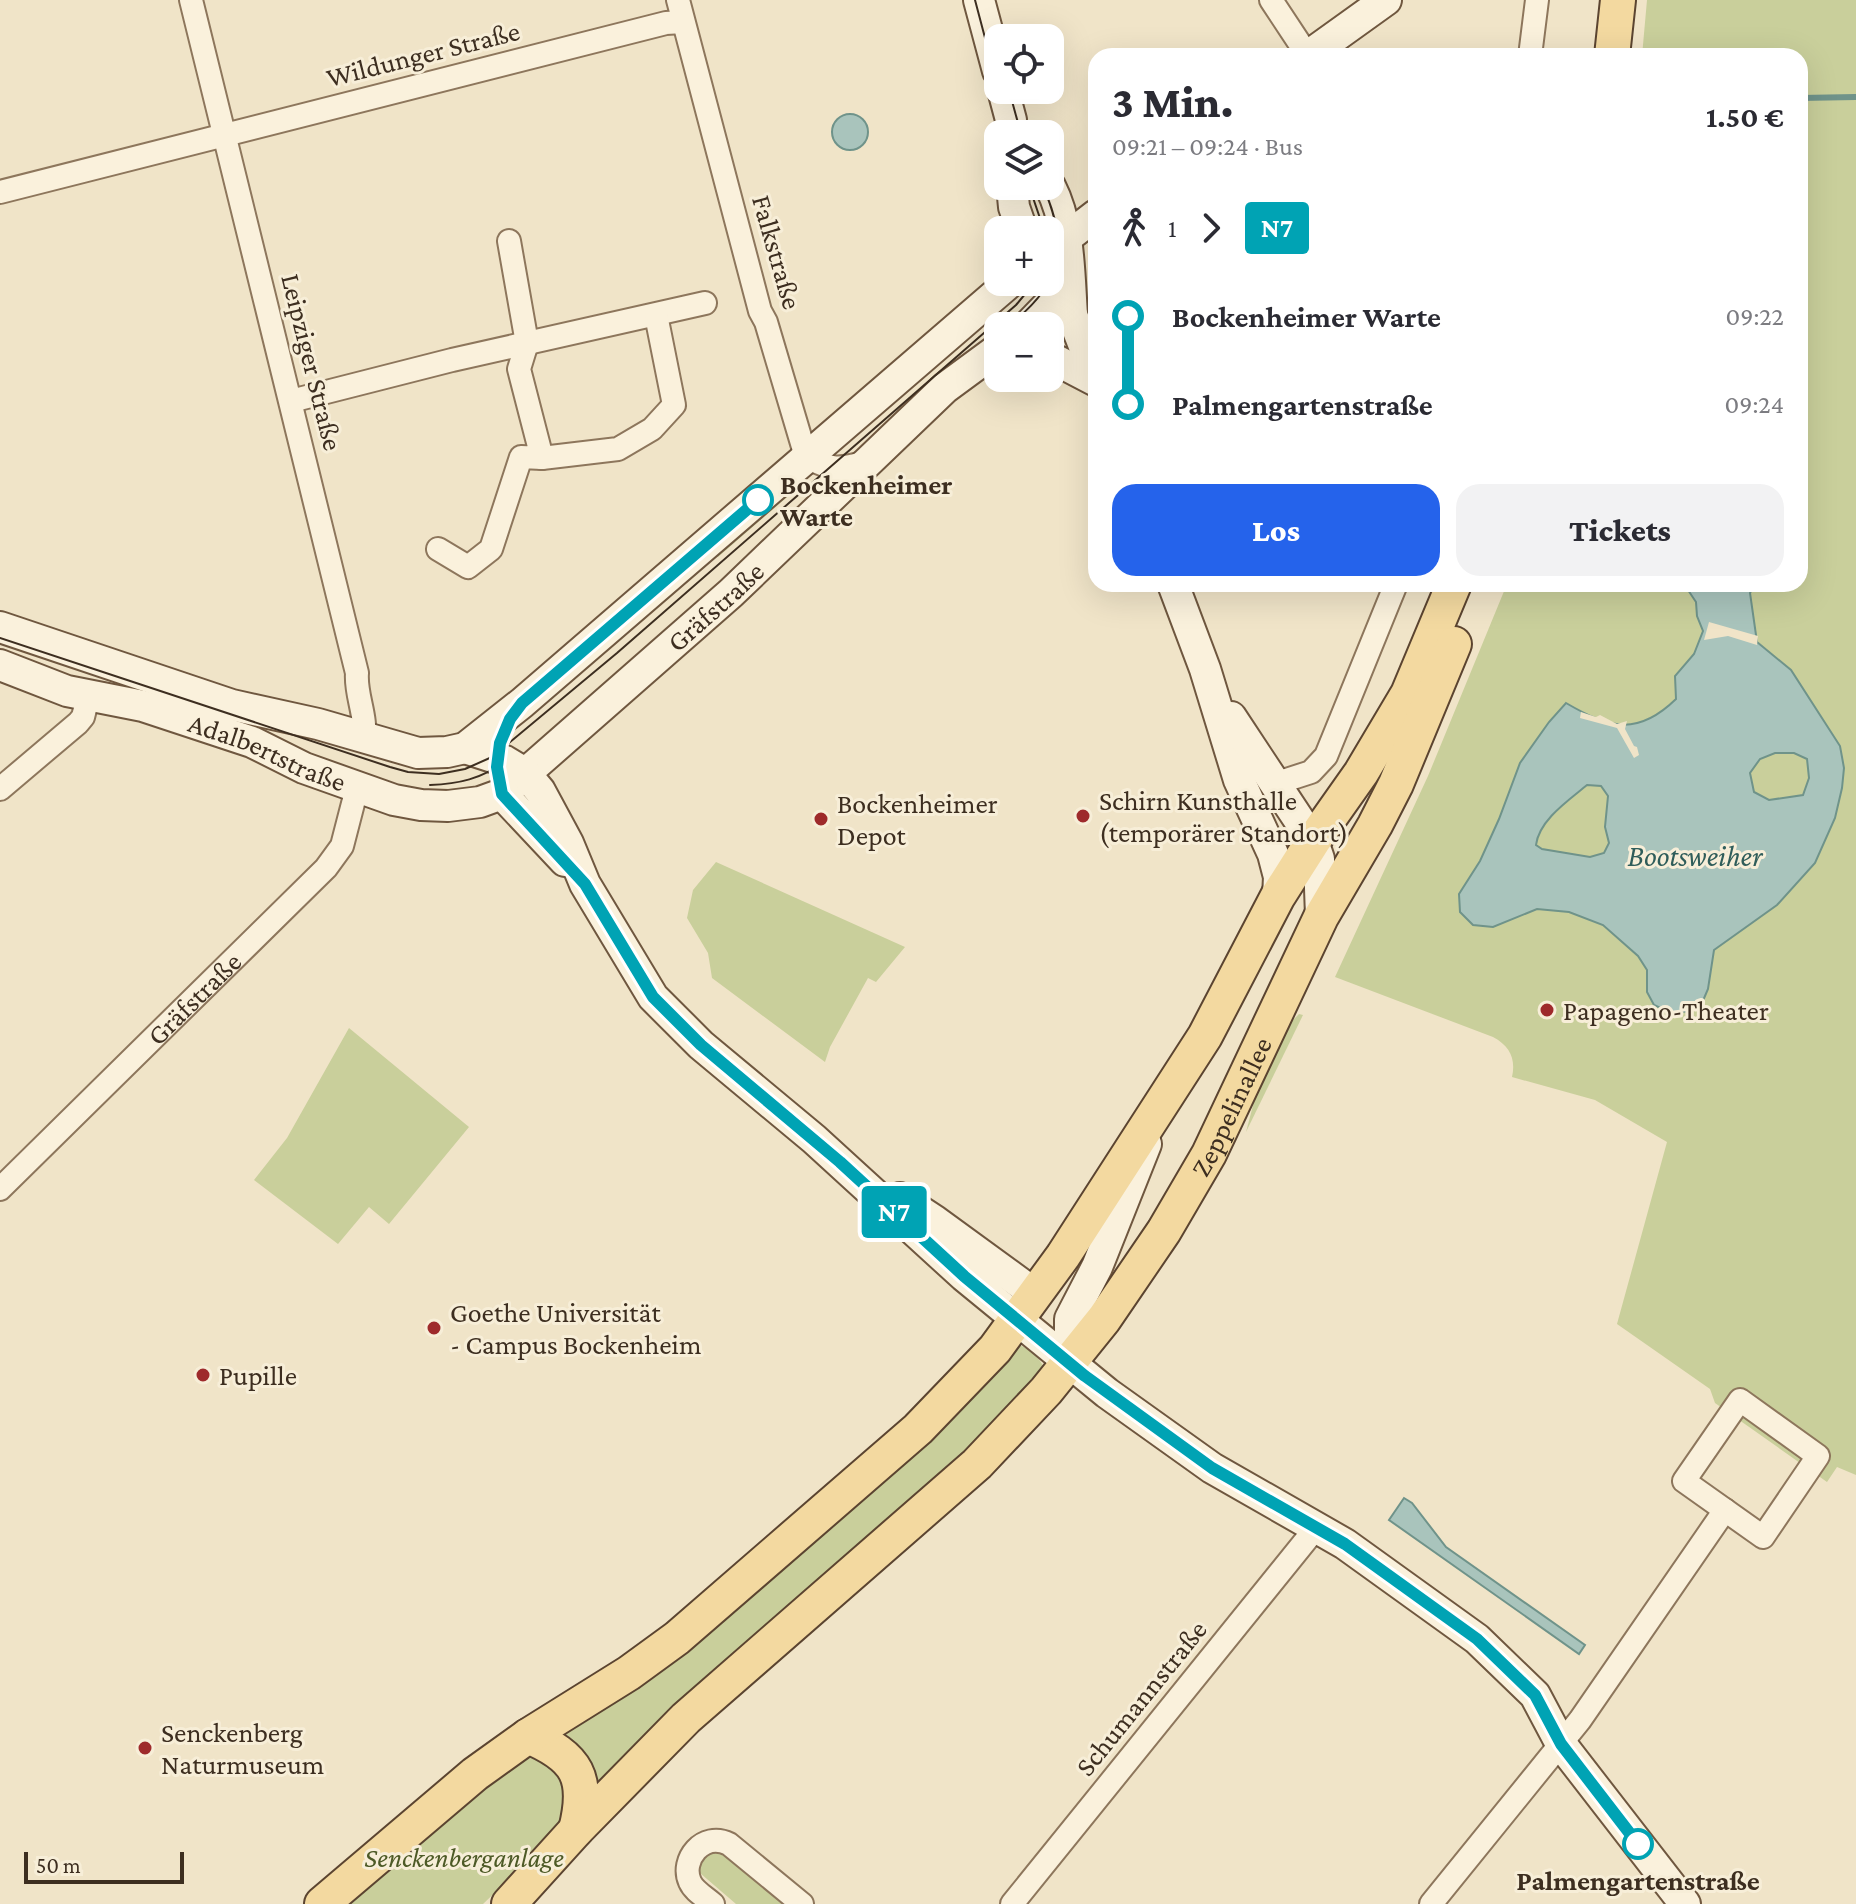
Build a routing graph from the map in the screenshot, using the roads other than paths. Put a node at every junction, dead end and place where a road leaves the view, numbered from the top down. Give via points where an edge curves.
1 (191, 0) edge
2 (678, 0) edge
3 (979, 0) edge
4 (1271, 0) edge
5 (1386, 0) edge
6 (1537, 0) edge
7 (1596, 0) edge
8 (1618, 0) edge
9 (683, 22) junction
10 (985, 24) edge
11 (1303, 48) edge
12 (1319, 48) edge
13 (1531, 48) edge
14 (1592, 48) edge
15 (1613, 48) edge
16 (225, 135) junction
17 (0, 192) edge
18 (1088, 221) edge
19 (1064, 239) edge
20 (509, 241) dead end
21 (994, 296) edge
22 (1059, 297) edge
23 (705, 303) dead end
24 (1043, 312) edge
25 (656, 315) junction
26 (527, 343) junction
27 (984, 359) edge
28 (1088, 361) edge
29 (1064, 364) edge
30 (1088, 375) edge
31 (291, 401) junction
32 (806, 457) junction
33 (542, 458) junction
34 (866, 462) junction
35 (438, 549) dead end
36 (1176, 592) edge
37 (1393, 592) edge
38 (1451, 592) edge
39 (1474, 592) edge
40 (0, 627) edge
41 (48, 642) junction
42 (0, 665) edge
43 (1205, 669) junction
44 (34, 677) junction
45 (88, 697) junction
46 (522, 703) junction
47 (363, 739) junction
48 (465, 748) junction
49 (498, 758) junction
50 (525, 773) junction
51 (1274, 784) junction
52 (357, 788) junction
53 (0, 789) edge
54 (502, 794) junction
55 (1369, 836) junction
56 (1269, 844) junction
57 (1311, 852) junction
58 (585, 884) junction
59 (1278, 896) junction
60 (1321, 917) junction
61 (1162, 1107) junction
62 (0, 1189) edge
63 (1026, 1307) junction
64 (1070, 1362) junction
65 (1725, 1510) junction
66 (1315, 1529) junction
67 (528, 1736) junction
68 (1561, 1744) junction
69 (576, 1830) junction
70 (322, 1904) edge
71 (509, 1904) edge
72 (713, 1904) edge
73 (802, 1904) edge
74 (1012, 1904) edge
75 (1431, 1904) edge
76 (1685, 1904) edge

1 - 16 street, Leipziger Straße
2 - 9 street, Falkstraße
3 - 10 street
4 - 11 street
5 - 12 street
6 - 13 street
7 - 14 main road
8 - 15 main road
9 - 16 street, Wildunger Straße
9 - 32 street, Falkstraße via 760,311
16 - 17 street, Wildunger Straße
16 - 31 street, Leipziger Straße
18 - 19 street
20 - 26 street
21 - 32 street, Gräfstraße
22 - 24 street
22 - 28 street
23 - 25 street
25 - 26 street
25 - 33 street via 674,405 652,429 618,449
26 - 31 street
26 - 33 street via 519,369
27 - 34 street, Gräfstraße
29 - 30 street
31 - 47 street, Leipziger Straße via 357,673
32 - 34 street via 829,469
32 - 46 street, Gräfstraße
33 - 35 street via 521,457 491,549 468,567
34 - 50 street, Gräfstraße via 731,593
36 - 43 street
37 - 51 street via 1326,756 1311,772
38 - 57 main road, Zeppelinallee via 1408,694
39 - 55 main road, Zeppelinallee via 1396,784
40 - 41 street, Adalbertstraße
41 - 44 street via 58,652 55,667
41 - 47 street, Adalbertstraße via 232,705
42 - 44 street, Adalbertstraße
43 - 51 street
43 - 56 street via 1239,780
44 - 45 street, Adalbertstraße
45 - 52 street, Adalbertstraße via 143,706 252,742
45 - 53 street via 78,723
46 - 48 street, Gräfstraße
46 - 49 street, Gräfstraße via 503,734
47 - 48 street, Adalbertstraße via 433,754
48 - 49 street
49 - 50 street
49 - 54 street, Gräfstraße
50 - 54 street, Gräfstraße
50 - 58 street via 547,802
51 - 57 street
52 - 54 street, Adalbertstraße via 421,805 480,802
52 - 62 street, Gräfstraße via 342,846 326,868
54 - 58 street
55 - 57 street via 1345,851
55 - 60 main road, Zeppelinallee
56 - 57 street via 1284,852
56 - 59 street via 1277,865
57 - 59 main road, Zeppelinallee
57 - 60 street
58 - 63 street via 653,997 701,1045 964,1276
59 - 61 main road, Zeppelinallee
60 - 64 main road, Zeppelinallee via 1209,1154 1126,1288
61 - 63 main road, Zeppelinallee
61 - 64 street via 1097,1267 1070,1319
63 - 64 street
63 - 67 main road via 960,1388 918,1429 677,1638
64 - 66 street via 1212,1468
64 - 69 main road via 977,1464 725,1682
65 - 65 street via 1763,1537 1818,1456 1740,1400 1684,1481
65 - 68 street
66 - 68 street via 1345,1544 1477,1639 1535,1695
66 - 74 street, Schumannstraße
67 - 69 main road via 556,1750 577,1771 583,1793
67 - 70 main road via 475,1774
68 - 75 street
68 - 76 street
69 - 71 main road
72 - 73 street via 694,1889 687,1874 698,1848 719,1839

